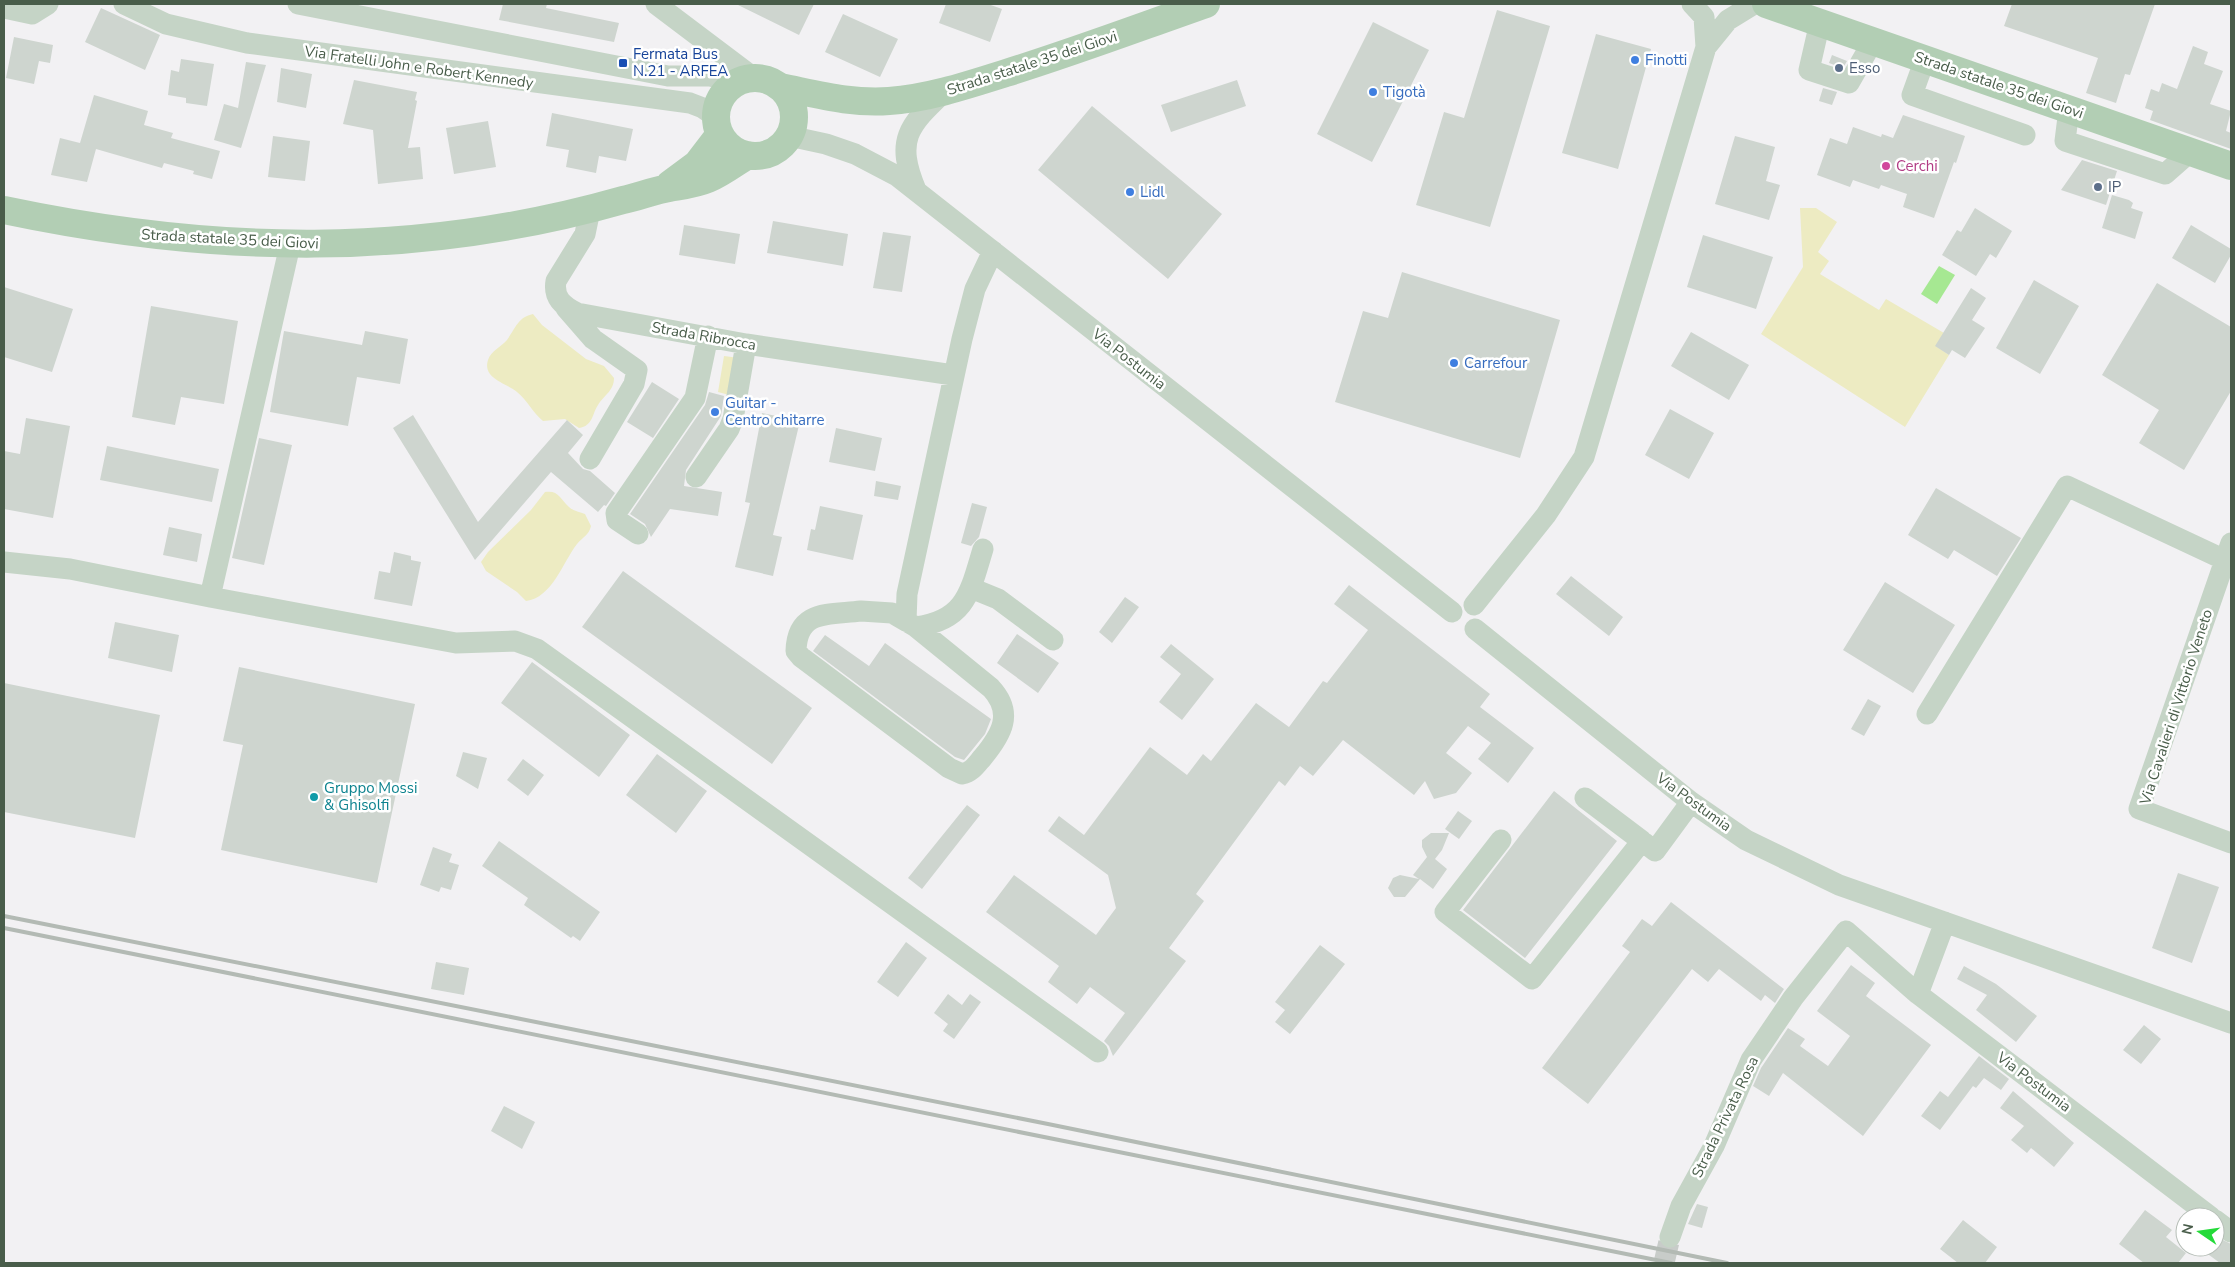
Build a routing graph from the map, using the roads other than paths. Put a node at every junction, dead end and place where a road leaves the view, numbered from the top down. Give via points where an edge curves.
1 (48, 4) edge
2 (124, 4) edge
3 (298, 4) edge
4 (656, 4) edge
5 (1206, 4) edge
6 (1692, 4) edge
7 (1754, 4) edge
8 (1766, 4) edge
9 (4, 8) edge
10 (1820, 22) junction
11 (702, 40) junction
12 (1873, 41) junction
13 (1706, 47) junction
14 (1925, 59) junction
15 (710, 76) junction
16 (746, 80) junction
17 (780, 87) junction
18 (944, 92) junction
19 (853, 101) junction
20 (718, 126) junction
21 (791, 131) junction
22 (2026, 135) dead end
23 (748, 155) junction
24 (2231, 166) edge
25 (662, 189) junction
26 (916, 190) junction
27 (4, 210) edge
28 (590, 210) junction
29 (290, 245) junction
30 (993, 251) junction
31 (566, 308) junction
32 (708, 336) junction
33 (746, 344) junction
34 (953, 375) junction
35 (590, 458) dead end
36 (696, 477) dead end
37 (638, 534) dead end
38 (983, 549) dead end
39 (2228, 551) edge
40 (4, 562) edge
41 (971, 588) junction
42 (210, 597) junction
43 (1474, 605) junction
44 (1452, 612) junction
45 (911, 624) junction
46 (1474, 629) junction
47 (1053, 640) dead end
48 (1927, 714) dead end
49 (1585, 798) dead end
50 (1691, 802) junction
51 (1501, 840) dead end
52 (1642, 841) junction
53 (2231, 844) edge
54 (1945, 922) junction
55 (1846, 931) joint
56 (1918, 994) junction
57 (2231, 1023) edge
58 (1098, 1052) dead end
59 (2199, 1207) edge
60 (1670, 1237) tunnel mouth

1 - 9 street via 32,14
2 - 20 street, Via Fratelli John e Robert Kennedy via 166,24 247,43 690,103 703,108
3 - 15 street via 668,76
4 - 11 street
5 - 18 main road, Strada statale 35 dei Giovi via 1045,61
6 - 13 street via 1704,17
7 - 13 street via 1728,20
8 - 10 main road, Strada statale 35 dei Giovi
10 - 12 main road, Strada statale 35 dei Giovi
10 - 12 street via 1810,70 1849,83
11 - 15 street via 715,62
11 - 16 street
12 - 14 main road, Strada statale 35 dei Giovi
13 - 43 street via 1584,457 1546,515
14 - 22 street via 1912,95
14 - 24 main road, Strada statale 35 dei Giovi
15 - 16 street
16 - 17 main road via 764,79
16 - 20 main road via 722,97
17 - 19 main road, Strada statale 35 dei Giovi
17 - 21 main road via 793,110
18 - 19 main road, Strada statale 35 dei Giovi via 887,101
18 - 26 street via 922,112 909,132 906,167
19 - 21 main road, Strada statale 35 dei Giovi via 814,114
20 - 23 main road via 727,144
20 - 25 main road, Strada statale 35 dei Giovi via 697,164
21 - 23 main road via 771,152 760,156
21 - 26 street, Via Postumia via 854,154 897,176
23 - 25 main road, Strada statale 35 dei Giovi via 708,179
25 - 28 main road, Strada statale 35 dei Giovi
26 - 30 street, Via Postumia
27 - 29 main road, Strada statale 35 dei Giovi via 99,229 219,242
28 - 29 main road, Strada statale 35 dei Giovi via 423,239
28 - 31 street via 585,234 556,281 558,300
29 - 42 street
30 - 34 street via 975,289
30 - 44 street, Via Postumia
31 - 32 street, Strada Ribrocca via 577,313
31 - 35 street via 593,339 637,370 634,384
32 - 33 street, Strada Ribrocca
32 - 37 street via 695,398 616,513 617,520
33 - 34 street, Strada Ribrocca
33 - 36 street via 733,419
34 - 45 street via 909,584
38 - 41 street
39 - 48 street via 2067,486
39 - 53 street, Via Cavalieri di Vittorio Veneto via 2139,809
40 - 42 street via 70,569
41 - 45 street via 960,608 934,624
41 - 47 street via 998,599
42 - 58 street via 456,643 515,640 537,648
43 - 44 street via 1462,604
43 - 46 street via 1480,617
44 - 46 street via 1452,621 1457,629 1466,632
45 - 45 street via 892,613 861,611 811,617 802,624 796,651 949,768 967,772 988,751 1002,728 1004,708 1000,698
46 - 50 street, Via Postumia
49 - 52 street
50 - 52 street via 1655,851
50 - 54 street, Via Postumia via 1746,840 1839,885
51 - 52 street via 1445,912 1532,979
54 - 56 street
54 - 57 street, Via Postumia
55 - 56 street, Via Postumia
55 - 60 street, Strada Privata Rosa via 1793,998 1751,1060 1714,1146 1681,1206
56 - 59 street, Via Postumia

